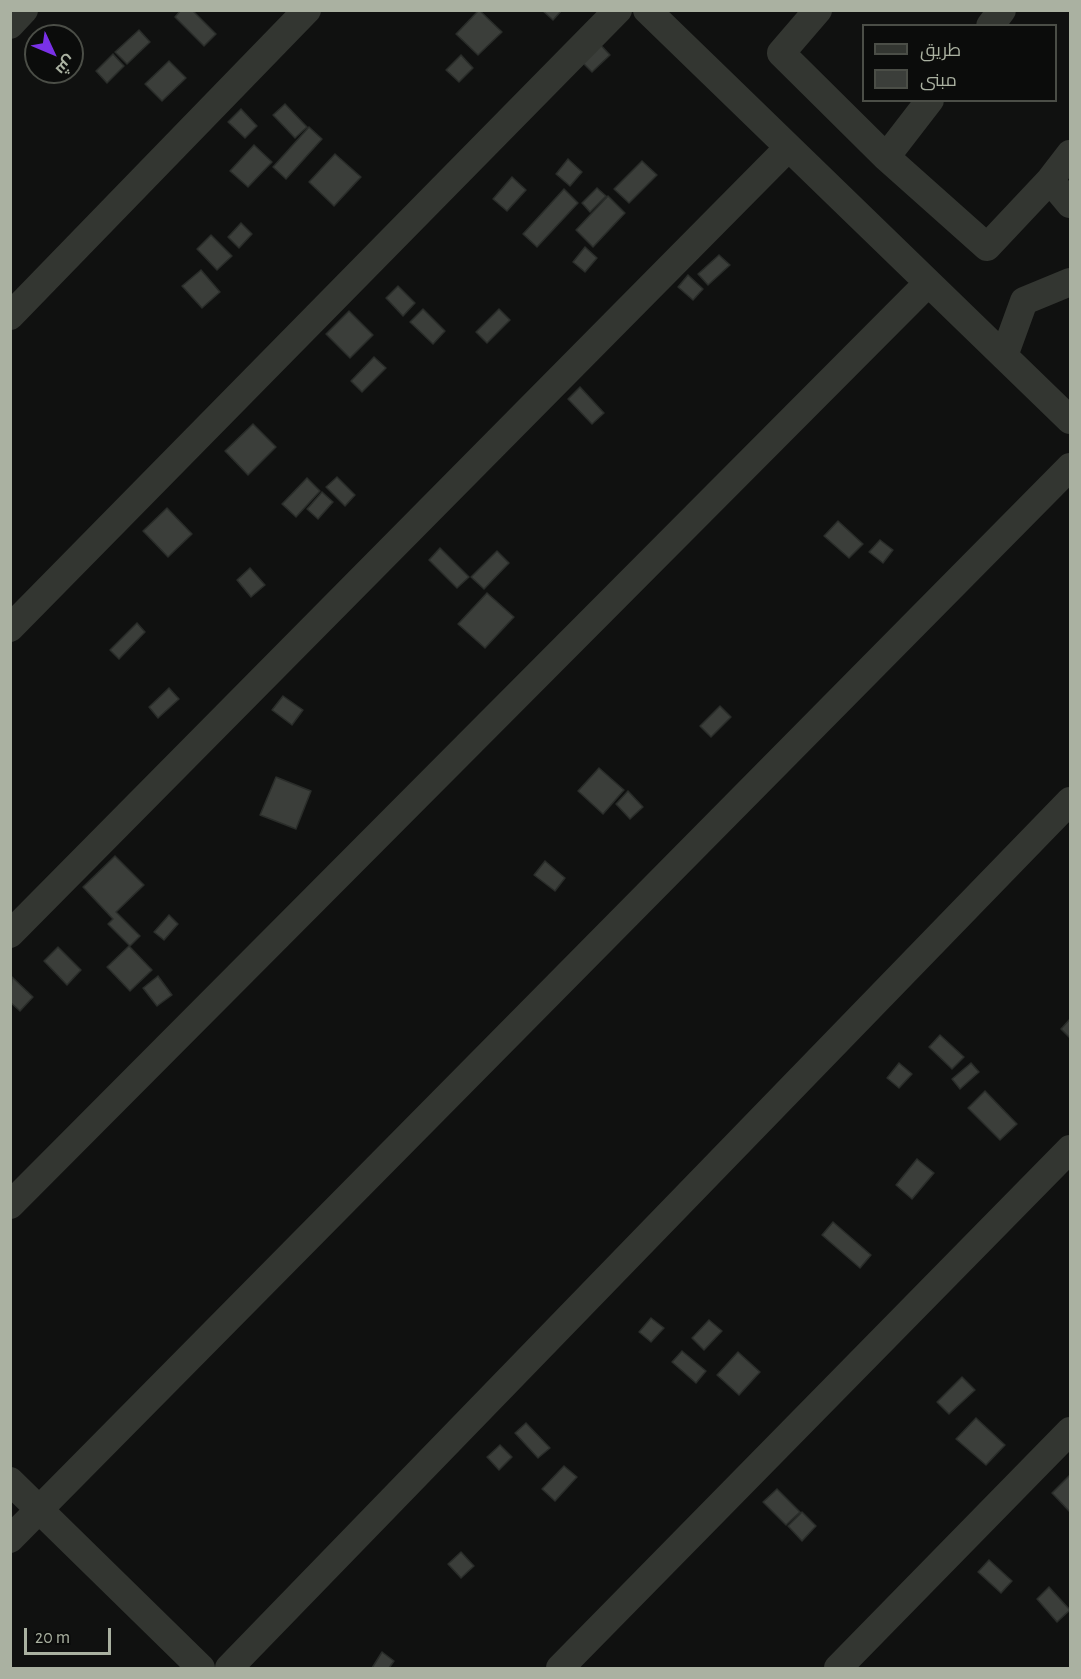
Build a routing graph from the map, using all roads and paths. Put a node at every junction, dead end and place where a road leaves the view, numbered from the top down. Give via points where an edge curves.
1 (24, 10) edge
2 (307, 10) edge
3 (618, 10) edge
4 (647, 10) edge
5 (818, 10) edge
6 (10, 25) edge
7 (928, 102) edge
8 (788, 148) junction
9 (1071, 154) edge
10 (886, 156) junction
11 (1050, 180) junction
12 (1071, 204) edge
13 (1071, 282) edge
14 (928, 283) junction
15 (10, 316) edge
16 (1004, 356) junction
17 (1071, 420) edge
18 (1071, 467) edge
19 (10, 628) edge
20 (1071, 801) edge
21 (10, 934) edge
22 (1071, 1149) edge
23 (10, 1205) edge
24 (1071, 1431) edge
25 (10, 1481) edge
26 (40, 1510) junction
27 (10, 1539) edge
28 (201, 1668) edge
29 (229, 1668) edge
30 (560, 1668) edge
31 (838, 1668) edge

1 - 6 street
2 - 15 street
3 - 19 street
4 - 8 street
5 - 10 street via 781,53
7 - 10 street
8 - 14 street
8 - 21 street
9 - 11 street
10 - 11 street via 987,247
11 - 12 street
13 - 16 street via 1024,301
14 - 16 street
14 - 23 street
16 - 17 street
18 - 26 street
20 - 29 street
22 - 30 street
24 - 31 street
25 - 26 street
26 - 27 street
26 - 28 street

